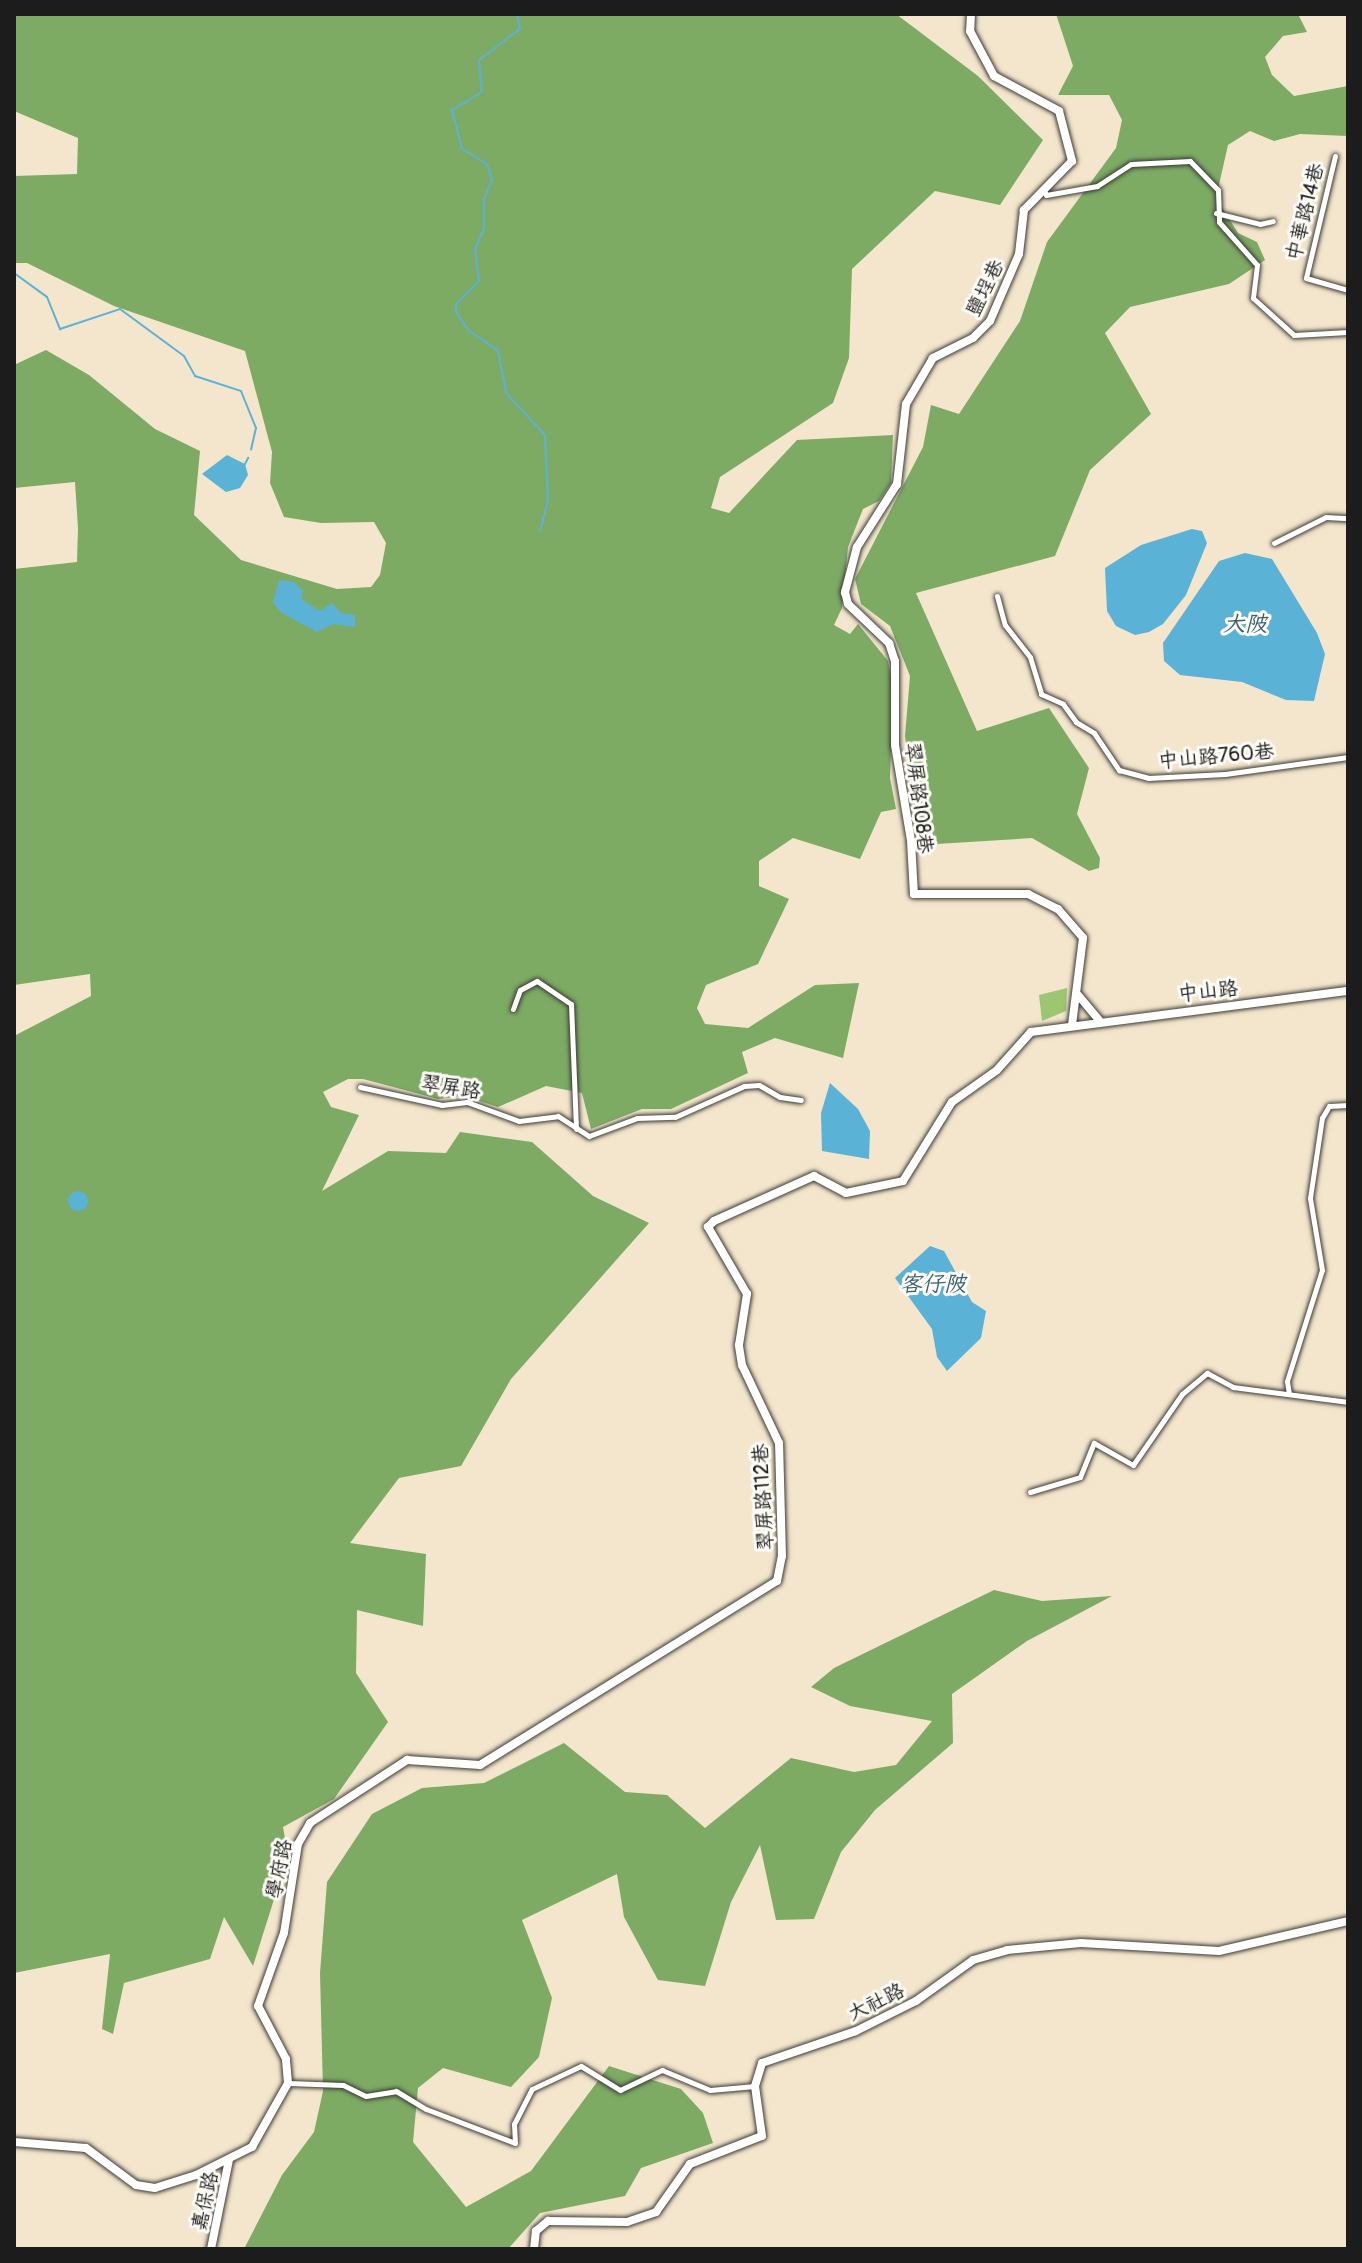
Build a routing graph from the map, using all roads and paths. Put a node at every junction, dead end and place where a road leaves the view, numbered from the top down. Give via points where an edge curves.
1 (971, 14) edge
2 (1335, 156) dead end
3 (1044, 190) junction
4 (1216, 213) junction
5 (1273, 221) dead end
6 (1348, 290) edge
7 (1348, 332) edge
8 (1348, 518) edge
9 (1274, 543) dead end
10 (997, 596) dead end
11 (876, 629) joint
12 (1348, 757) edge
13 (1076, 990) junction
14 (1348, 991) edge
15 (513, 1009) dead end
16 (1100, 1021) junction
17 (1072, 1025) junction
18 (360, 1087) dead end
19 (801, 1100) dead end
20 (1348, 1105) edge
21 (576, 1130) junction
22 (1289, 1394) junction
23 (1348, 1402) edge
24 (1030, 1492) dead end
25 (782, 1567) joint
26 (1348, 1921) edge
27 (288, 2083) junction
28 (755, 2086) junction
29 (14, 2142) edge
30 (229, 2160) junction
31 (211, 2249) edge
32 (534, 2249) edge

1 - 3 street, 鹽埕巷 via 970,31 994,76 1061,115 1072,161
2 - 6 street, 中華路14巷 via 1306,278
3 - 4 street, 中華路14巷 via 1046,195 1097,186 1131,164 1155,167 1190,161 1218,190
3 - 11 street, 鹽埕巷 via 1023,214 1019,254 990,321 973,338 933,358 906,404 897,484 857,547 845,592 848,604
4 - 5 street via 1260,224
4 - 7 street, 中華路14巷 via 1227,234 1257,265 1253,298 1287,330 1300,335
8 - 9 street via 1326,517
10 - 12 street, 中山路760巷 via 1005,625 1030,657 1041,694 1063,704 1076,722 1094,733 1119,770 1148,778 1225,774
11 - 13 street, 翠屏路108巷 via 895,661 895,745 914,894 1028,894 1058,909 1083,938
13 - 16 street via 1083,1007
13 - 17 street, 翠屏路108巷
14 - 16 street, 中山路
15 - 21 street via 520,990 537,981 571,1004
16 - 17 street, 中山路
17 - 25 street, 翠屏路112巷 via 1027,1034 997,1070 957,1098 903,1181 846,1193 814,1176 708,1227 747,1294 739,1353 779,1443
18 - 21 street, 翠屏路 via 442,1105 467,1102 519,1121 558,1116
19 - 21 street, 翠屏路 via 780,1097 759,1085 744,1086 675,1117 627,1120 598,1136
20 - 22 street via 1329,1106 1322,1118 1310,1198 1322,1270 1287,1381
22 - 23 street
22 - 24 street via 1227,1386 1207,1373 1182,1394 1133,1465 1094,1443 1080,1477
25 - 27 street, 學府路 via 777,1581 762,1594 656,1652 480,1765 407,1760 310,1823 298,1844 284,1933 258,2006 260,2019 286,2059
26 - 28 street, 大社路 via 1219,1951 1081,1943 1007,1950 973,1960 916,2001 856,2031 767,2060
27 - 28 street via 343,2085 366,2096 396,2091 426,2109 515,2143 514,2124 532,2089 581,2066 620,2090 662,2070 710,2090
27 - 30 street via 257,2141
28 - 32 street via 765,2128 755,2142 690,2164 656,2212 627,2222 541,2223
29 - 30 street via 86,2148 145,2187 174,2184
30 - 31 street, 嘉保路

